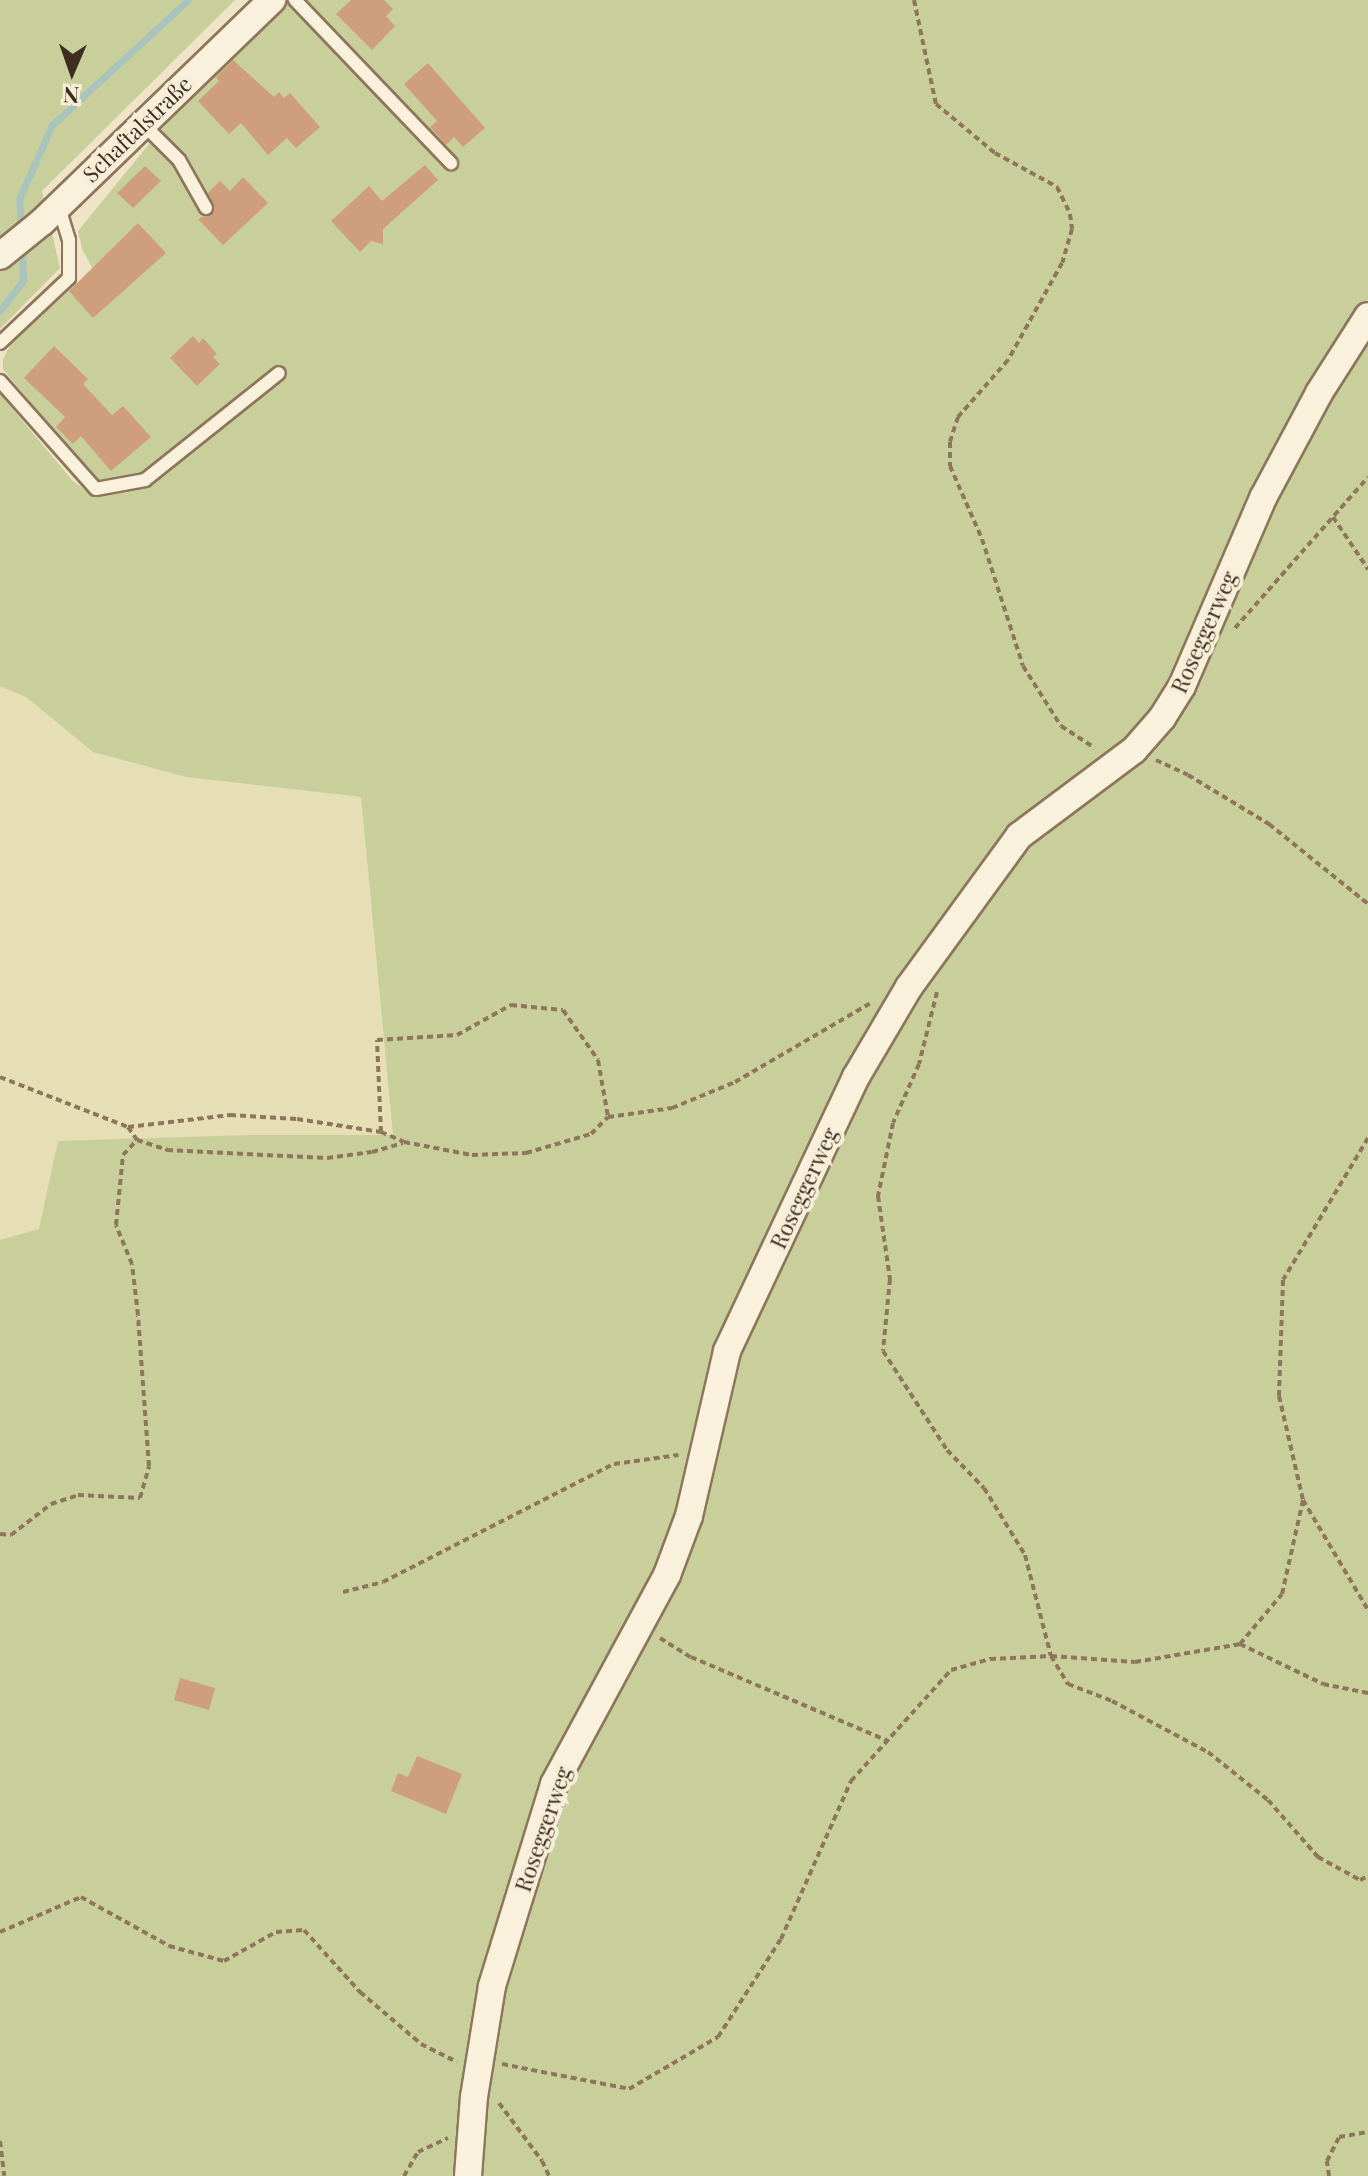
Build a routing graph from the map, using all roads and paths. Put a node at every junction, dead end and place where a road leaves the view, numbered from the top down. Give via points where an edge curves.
1 (272, 0) edge
2 (295, 0) edge
3 (914, 0) edge
4 (143, 124) junction
5 (451, 163) dead end
6 (206, 208) dead end
7 (50, 213) junction
8 (3, 254) edge
9 (1368, 316) edge
10 (0, 343) edge
11 (279, 373) dead end
12 (0, 381) edge
13 (1368, 477) edge
14 (1333, 517) junction
15 (1368, 569) edge
16 (1233, 630) dead end
17 (1126, 756) junction
18 (1368, 904) edge
19 (941, 980) dead end
20 (909, 987) junction
21 (0, 1077) edge
22 (608, 1117) junction
23 (128, 1127) junction
24 (381, 1132) junction
25 (1368, 1138) edge
26 (137, 1140) junction
27 (404, 1142) junction
28 (704, 1451) junction
29 (1303, 1500) junction
30 (0, 1534) edge
31 (343, 1592) dead end
32 (1368, 1610) edge
33 (639, 1625) junction
34 (1240, 1644) junction
35 (1051, 1656) junction
36 (1368, 1693) edge
37 (888, 1741) junction
38 (1368, 1876) edge
39 (0, 1932) edge
40 (479, 2066) junction
41 (472, 2128) junction
42 (1368, 2132) edge
43 (0, 2141) edge
44 (4, 2176) edge
45 (404, 2176) edge
46 (468, 2176) edge
47 (549, 2176) edge
48 (1329, 2176) edge

1 - 4 street, Schaftalstraße
2 - 5 lane
3 - 17 path via 936,104 995,153 1057,187 1070,214 1071,237 1062,263 1008,360 958,417 950,466 982,539 1023,666 1061,726
4 - 6 lane via 179,160
4 - 7 street, Schaftalstraße
7 - 8 street, Schaftalstraße
7 - 10 lane via 69,240 69,278
9 - 17 street, Roseggerweg via 1263,498 1182,686 1162,718
11 - 12 lane via 145,480 96,489
13 - 14 path
14 - 15 path
14 - 16 path
17 - 18 path via 1188,775 1269,824
17 - 20 street, Roseggerweg via 1019,836
19 - 35 path via 919,1064 893,1123 878,1196 890,1279 883,1351 947,1450 984,1488 1025,1555
20 - 22 path via 897,987 735,1082 672,1108
20 - 28 street, Roseggerweg via 856,1077 727,1351
21 - 23 path
22 - 24 path via 598,1060 563,1010 511,1005 457,1035 377,1040
22 - 27 path via 591,1134 526,1153 472,1155
23 - 24 path via 230,1115
23 - 26 path
24 - 27 path
25 - 29 path via 1283,1280 1279,1396
26 - 27 path via 167,1150 327,1158
26 - 30 path via 123,1155 116,1225 132,1264 138,1315 149,1466 140,1498 78,1495 51,1504 11,1535
28 - 31 path via 614,1464 383,1582
28 - 33 street, Roseggerweg via 689,1516 667,1575
29 - 32 path
29 - 34 path via 1282,1594
33 - 37 path via 691,1657
33 - 40 street, Roseggerweg via 554,1784 492,1986
34 - 35 path via 1135,1662
34 - 36 path via 1323,1684
35 - 37 path via 990,1659 951,1670
35 - 38 path via 1068,1684 1208,1752 1268,1800 1318,1857 1360,1880
37 - 40 path via 851,1781 781,1939 718,2037 629,2089
39 - 40 path via 81,1897 169,1946 224,1961 276,1932 304,1930 360,1992 421,2044
40 - 41 street, Roseggerweg
40 - 47 path
41 - 45 path via 418,2152
41 - 46 street, Roseggerweg
42 - 48 path via 1339,2137 1327,2161
43 - 44 path

